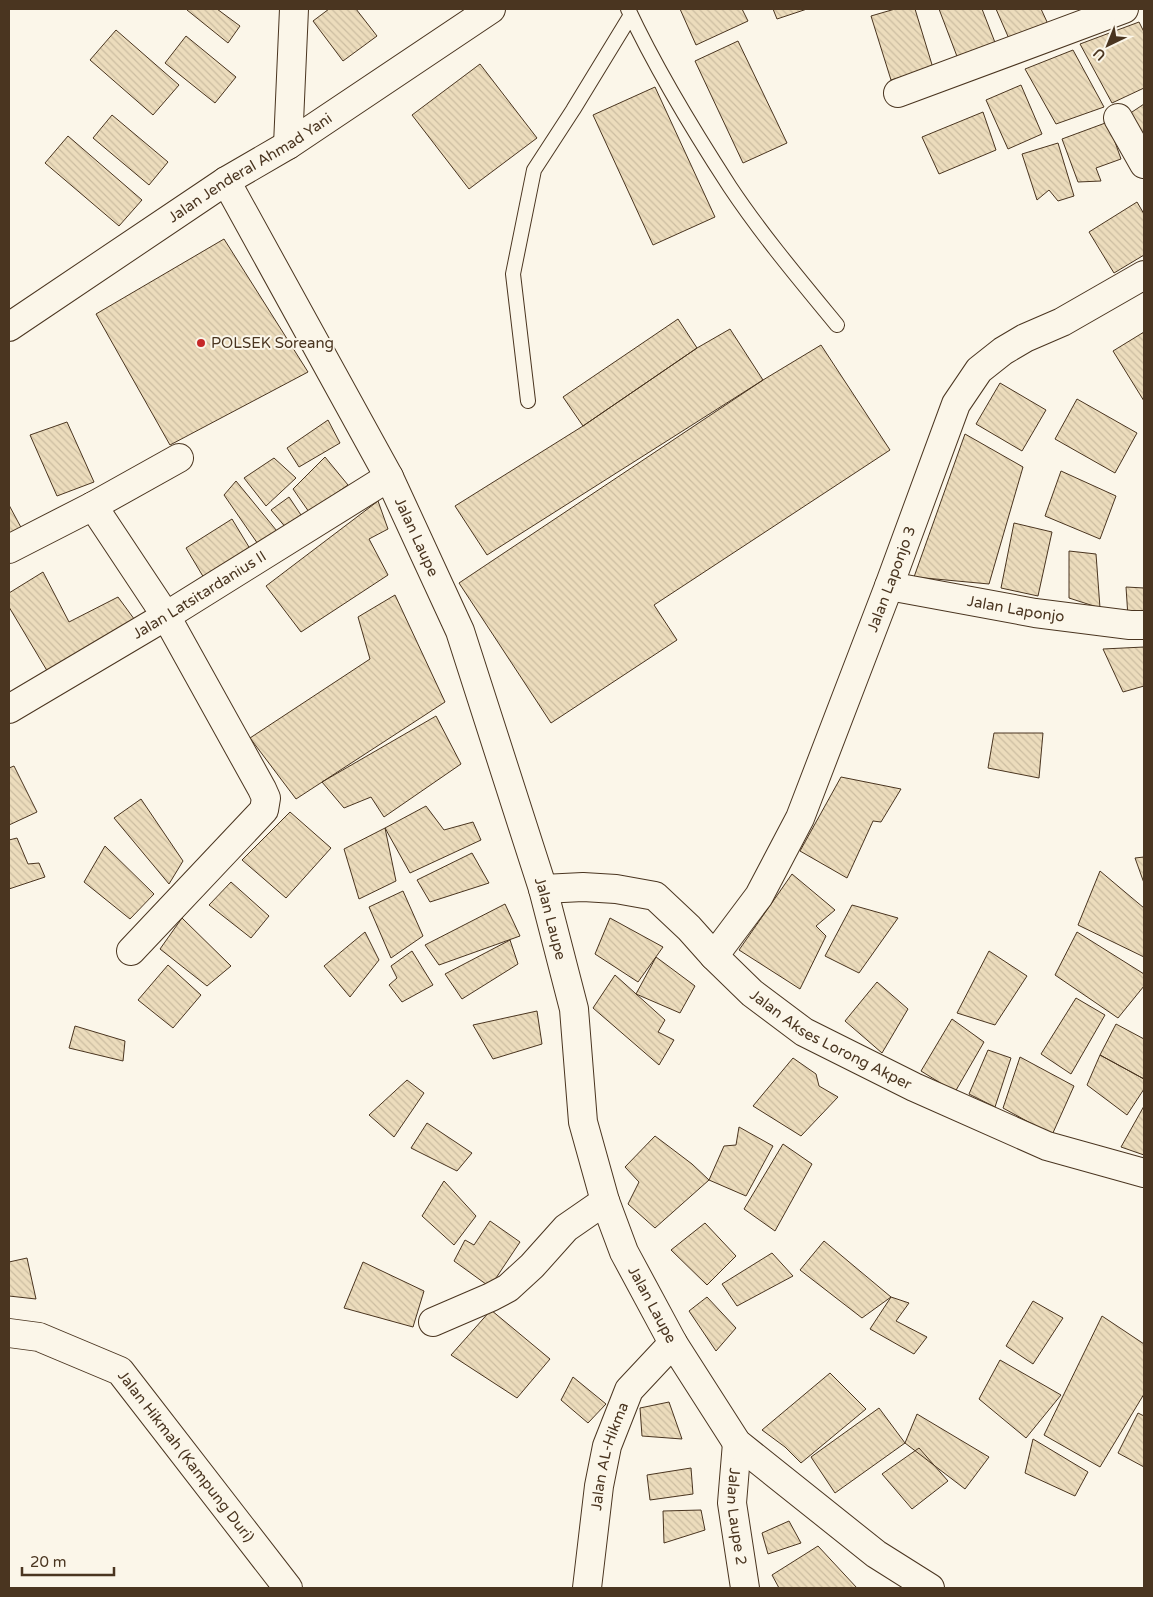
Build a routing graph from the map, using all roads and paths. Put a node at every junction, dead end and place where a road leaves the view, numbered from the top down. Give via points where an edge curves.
1 (294, 9) edge
2 (491, 9) edge
3 (1124, 9) edge
4 (629, 12) edge
5 (898, 93) dead end
6 (1118, 118) dead end
7 (288, 144) junction
8 (1144, 164) edge
9 (226, 181) junction
10 (1144, 275) edge
11 (837, 324) dead end
12 (9, 327) edge
13 (528, 401) dead end
14 (178, 458) dead end
15 (389, 477) junction
16 (93, 506) junction
17 (9, 549) edge
18 (889, 586) junction
19 (166, 616) junction
20 (1144, 625) edge
21 (9, 709) edge
22 (543, 889) junction
23 (132, 951) dead end
24 (714, 956) junction
25 (1144, 1173) edge
26 (605, 1201) junction
27 (433, 1322) dead end
28 (9, 1333) edge
29 (673, 1344) junction
30 (737, 1443) junction
31 (288, 1588) edge
32 (587, 1588) edge
33 (745, 1588) edge
34 (930, 1588) edge

1 - 7 main road
2 - 7 main road, Jalan Jenderal Ahmad Yani
3 - 5 main road
4 - 11 lane via 674,96 731,187 781,256
4 - 13 lane via 573,110 534,170 513,274
6 - 8 main road
7 - 9 main road, Jalan Jenderal Ahmad Yani
9 - 12 main road, Jalan Jenderal Ahmad Yani
9 - 15 main road, Jalan Laupe
10 - 18 main road, Jalan Laponjo 3 via 1062,322 1003,350 979,370 956,404
14 - 16 main road
15 - 19 main road, Jalan Latsitardanius II
15 - 22 main road, Jalan Laupe via 460,631
16 - 17 main road
16 - 19 main road
18 - 20 main road, Jalan Laponjo via 1035,613
18 - 24 main road, Jalan Laponjo 3 via 800,818 759,896
19 - 21 main road, Jalan Latsitardanius II
19 - 23 main road via 266,798 264,810
22 - 24 main road, Jalan Akses Lorong Akper via 616,889 655,896
22 - 26 main road, Jalan Laupe via 574,1009 583,1122
24 - 25 main road, Jalan Akses Lorong Akper via 752,993 804,1032 914,1087 1047,1146
26 - 27 main road via 566,1228 508,1288
26 - 29 main road, Jalan Laupe via 624,1252
28 - 31 main road, Jalan Hikmah (Kampung Duri) via 39,1337 120,1371
29 - 30 main road, Jalan Laupe
29 - 32 main road, Jalan AL-Hikma via 629,1390 606,1446
30 - 33 main road, Jalan Laupe 2 via 732,1503
30 - 34 main road, Jalan Laupe via 876,1554

